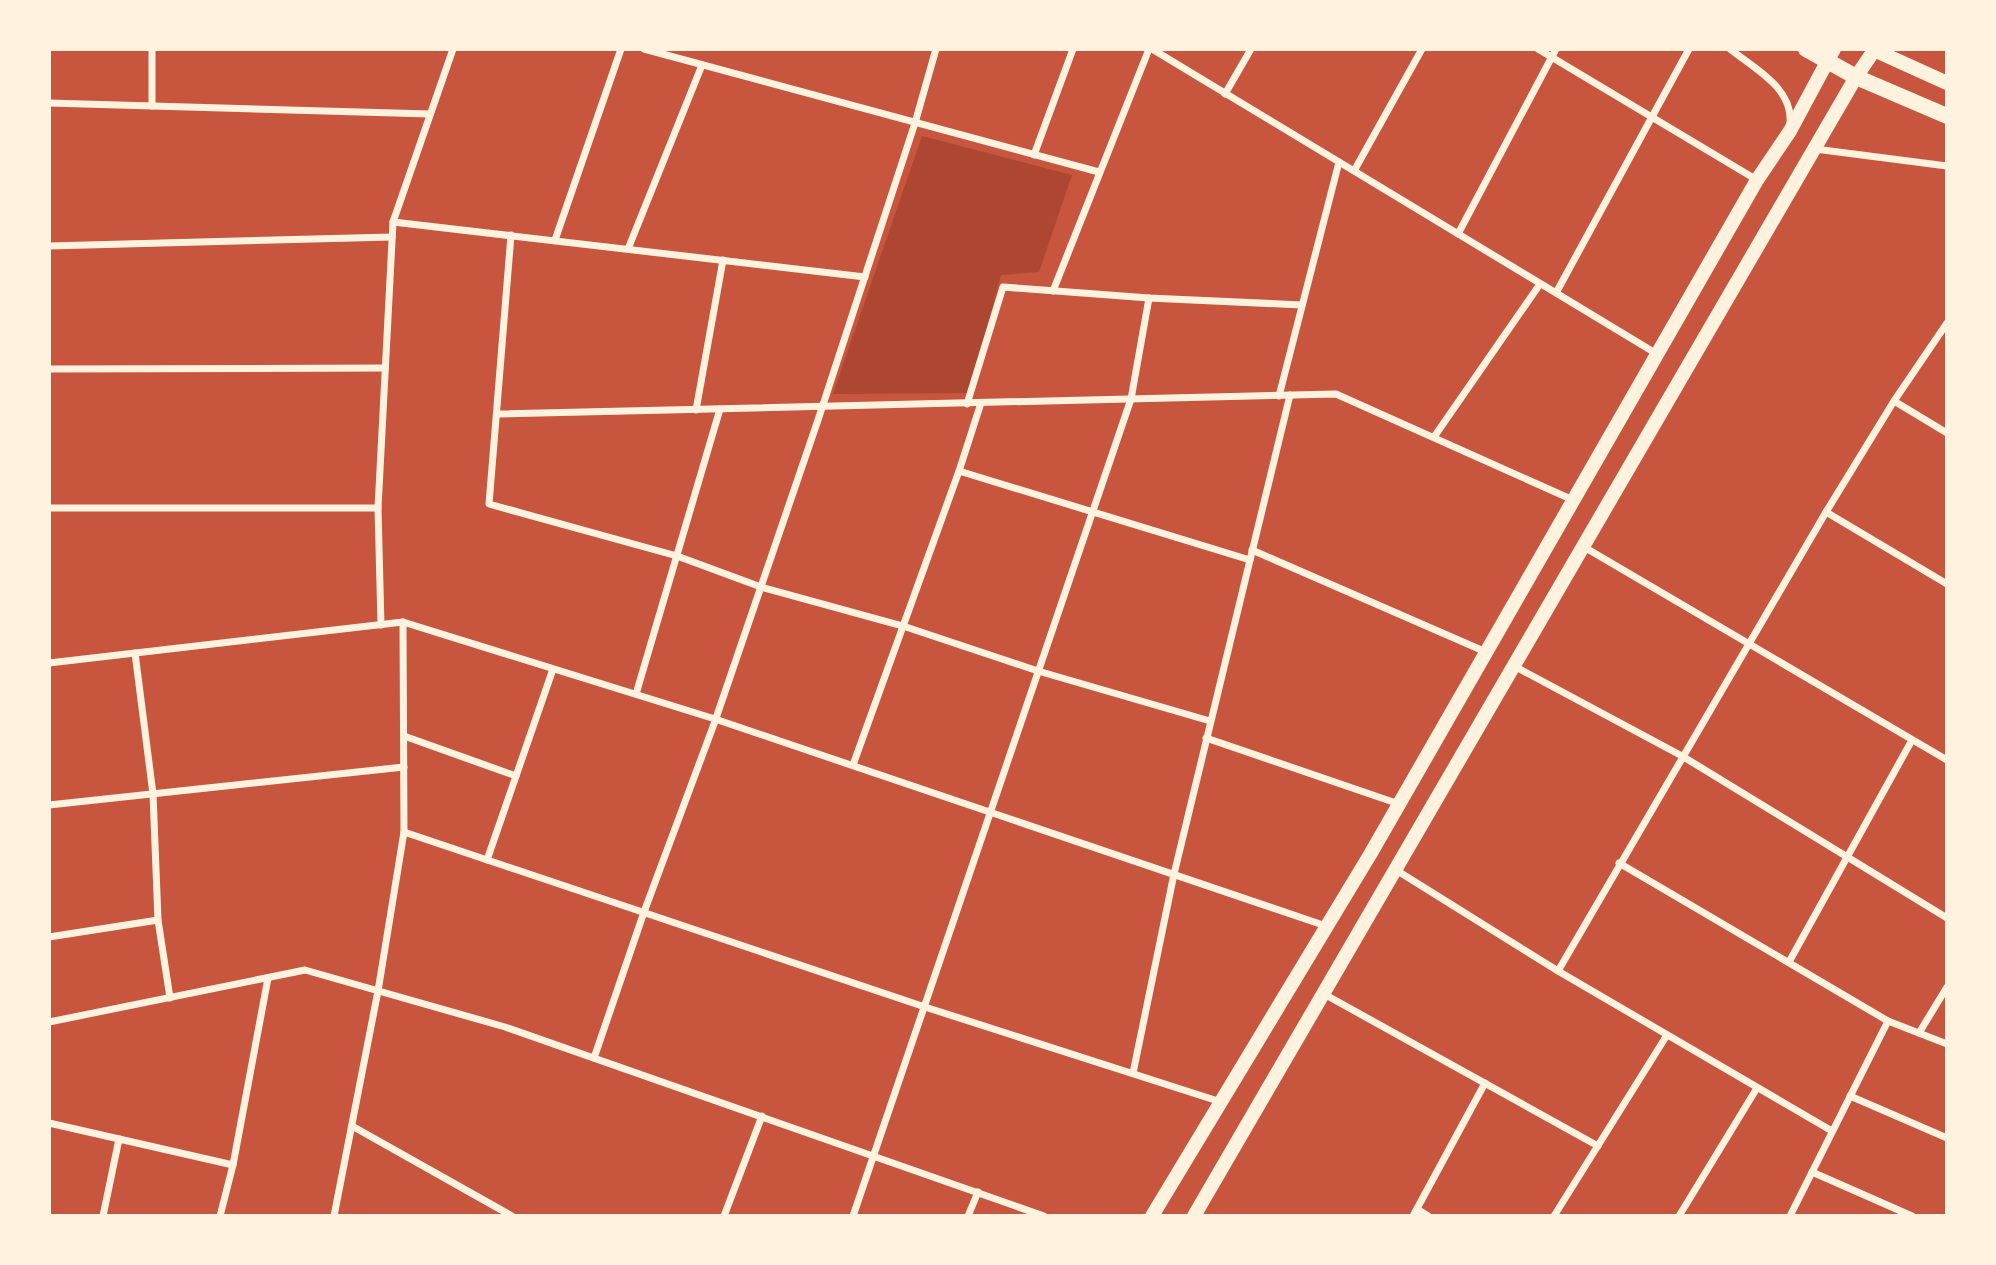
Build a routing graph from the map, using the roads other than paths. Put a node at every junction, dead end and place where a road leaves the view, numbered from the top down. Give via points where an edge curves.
1 (152, 49) edge
2 (453, 49) edge
3 (621, 49) edge
4 (644, 49) edge
5 (936, 49) edge
6 (1073, 49) edge
7 (1151, 49) edge
8 (1251, 49) edge
9 (1422, 49) edge
10 (1538, 49) edge
11 (1556, 49) edge
12 (1689, 49) edge
13 (1730, 49) edge
14 (1806, 49) edge
15 (1873, 49) edge
16 (1831, 55) edge
17 (1552, 57) junction
18 (702, 65) junction
19 (1856, 77) junction
20 (1947, 83) edge
21 (1225, 94) junction
22 (49, 103) edge
23 (152, 106) junction
24 (430, 114) junction
25 (1947, 116) edge
26 (1651, 117) junction
27 (915, 122) junction
28 (1790, 131) junction
29 (1815, 149) junction
30 (1034, 155) junction
31 (1339, 162) junction
32 (1947, 166) edge
33 (1354, 172) junction
34 (1099, 173) junction
35 (1757, 180) junction
36 (393, 222) junction
37 (1458, 234) junction
38 (511, 236) junction
39 (392, 237) junction
40 (555, 240) junction
41 (49, 246) edge
42 (628, 249) junction
43 (723, 260) junction
44 (865, 277) junction
45 (1541, 284) junction
46 (1053, 291) junction
47 (1556, 293) junction
48 (1149, 298) junction
49 (1302, 305) junction
50 (1947, 323) edge
51 (1657, 354) junction
52 (385, 368) junction
53 (49, 369) edge
54 (1290, 395) junction
55 (1279, 396) junction
56 (1131, 399) junction
57 (1894, 401) junction
58 (981, 403) junction
59 (967, 404) junction
60 (822, 407) junction
61 (696, 410) junction
62 (720, 410) junction
63 (498, 414) junction
64 (1947, 433) edge
65 (1434, 438) junction
66 (959, 471) junction
67 (1573, 500) junction
68 (49, 508) edge
69 (378, 508) junction
70 (1092, 512) junction
71 (1826, 513) junction
72 (1584, 547) junction
73 (1252, 550) junction
74 (677, 556) junction
75 (1250, 560) junction
76 (1947, 584) edge
77 (761, 587) junction
78 (403, 622) junction
79 (380, 625) junction
80 (903, 626) junction
81 (1748, 644) junction
82 (1486, 652) junction
83 (135, 653) junction
84 (49, 663) edge
85 (1514, 666) junction
86 (553, 669) junction
87 (1038, 671) junction
88 (636, 694) junction
89 (715, 719) junction
90 (1210, 721) junction
91 (404, 736) junction
92 (1206, 738) junction
93 (1912, 740) junction
94 (1682, 756) junction
95 (1947, 760) edge
96 (853, 765) junction
97 (404, 767) junction
98 (516, 776) junction
99 (153, 794) junction
100 (1399, 804) junction
101 (49, 805) edge
102 (991, 812) junction
103 (404, 832) junction
104 (1846, 859) junction
105 (487, 860) junction
106 (1619, 863) junction
107 (1396, 870) junction
108 (1174, 874) junction
109 (644, 912) junction
110 (1947, 918) edge
111 (159, 920) junction
112 (1327, 926) junction
113 (49, 937) edge
114 (1789, 962) junction
115 (1558, 971) junction
116 (268, 978) junction
117 (1947, 987) edge
118 (378, 991) junction
119 (1324, 994) junction
120 (170, 998) junction
121 (925, 1007) junction
122 (1888, 1021) junction
123 (49, 1022) edge
124 (1919, 1033) junction
125 (1667, 1035) junction
126 (1947, 1044) edge
127 (594, 1058) junction
128 (1133, 1073) junction
129 (1485, 1083) junction
130 (1757, 1088) junction
131 (1850, 1096) junction
132 (1221, 1102) junction
133 (762, 1116) junction
134 (49, 1123) edge
135 (352, 1126) junction
136 (1832, 1132) junction
137 (1947, 1138) edge
138 (120, 1139) junction
139 (1598, 1146) junction
140 (874, 1155) junction
141 (233, 1165) junction
142 (1812, 1172) junction
143 (978, 1192) junction
144 (1415, 1213) edge
145 (103, 1216) edge
146 (220, 1216) edge
147 (334, 1216) edge
148 (512, 1216) edge
149 (723, 1216) edge
150 (853, 1216) edge
151 (968, 1216) edge
152 (1044, 1216) edge
153 (1152, 1216) edge
154 (1194, 1216) edge
155 (1428, 1216) edge
156 (1554, 1216) edge
157 (1679, 1216) edge
158 (1790, 1216) edge
159 (1912, 1216) edge

1 - 23 street
2 - 24 street
3 - 40 street
4 - 18 street
5 - 27 street
6 - 30 street
7 - 21 street
7 - 34 street
8 - 21 street
9 - 33 street
10 - 17 street
11 - 17 street
12 - 26 street
13 - 28 street via 1779,88 1791,111
14 - 16 main road
15 - 19 main road
15 - 20 main road
16 - 19 main road
16 - 28 main road
17 - 26 street
17 - 37 street
18 - 27 street
18 - 42 street
19 - 25 main road
19 - 29 main road
21 - 31 street
22 - 23 street
23 - 24 street
24 - 36 street
26 - 35 street
26 - 47 street
27 - 30 street
27 - 44 street
28 - 35 main road
29 - 32 street
29 - 72 main road
30 - 34 street
31 - 33 street
31 - 49 street
33 - 37 street
34 - 46 street
35 - 51 main road
36 - 38 street
36 - 39 street
37 - 45 street
38 - 40 street
38 - 63 street
39 - 41 street
39 - 52 street
40 - 42 street
42 - 43 street
43 - 44 street
43 - 61 street
44 - 60 street
45 - 47 street
45 - 65 street
46 - 48 street
46 - 59 street via 1003,287
47 - 51 street
48 - 49 street
48 - 56 street
49 - 55 street
50 - 57 street
51 - 67 main road
52 - 53 street
52 - 69 street
54 - 55 street
54 - 65 street via 1336,394
54 - 73 street
55 - 56 street
56 - 58 street
56 - 70 street
57 - 64 street
57 - 71 street
58 - 59 street
58 - 66 street
59 - 60 street
60 - 62 street
60 - 77 street
61 - 62 street
61 - 63 street
62 - 74 street
63 - 74 street via 489,504
65 - 67 street
66 - 70 street
66 - 80 street
67 - 82 main road
68 - 69 street
69 - 79 street
70 - 75 street
70 - 87 street
71 - 76 street
71 - 81 street
72 - 81 street
72 - 85 main road
73 - 75 street
73 - 82 street
74 - 77 street
74 - 88 street
75 - 90 street
77 - 80 street
77 - 89 street
78 - 79 street
78 - 86 street
78 - 91 street
79 - 83 street
80 - 87 street
80 - 96 street
81 - 93 street
81 - 94 street
82 - 100 main road
83 - 84 street
83 - 99 street
85 - 94 street
85 - 107 main road
86 - 88 street
86 - 98 street
87 - 90 street
87 - 102 street
88 - 89 street
89 - 96 street
89 - 109 street
90 - 92 street
91 - 97 street
91 - 98 street
92 - 100 street
92 - 108 street
93 - 95 street
93 - 104 street
94 - 104 street
94 - 106 street
96 - 102 street
97 - 99 street
97 - 103 street
98 - 105 street
99 - 101 street
99 - 111 street
100 - 112 main road
102 - 108 street
102 - 121 street
103 - 105 street
103 - 118 street
104 - 110 street
104 - 114 street
105 - 109 street
106 - 114 street
106 - 115 street
107 - 115 street
107 - 119 main road
108 - 112 street
108 - 128 street
109 - 121 street
109 - 127 street
111 - 113 street
111 - 120 street
112 - 132 main road
114 - 122 street
115 - 125 street
116 - 118 street via 306,970
116 - 120 street
116 - 141 street
117 - 124 street
118 - 127 street
118 - 135 street
119 - 129 street
119 - 154 main road
120 - 123 street
121 - 128 street
121 - 140 street
122 - 124 street
122 - 131 street
124 - 126 street
125 - 130 street
125 - 139 street
127 - 133 street
128 - 132 street
129 - 139 street
129 - 144 street
130 - 136 street
130 - 157 street
131 - 136 street
131 - 137 street
132 - 153 main road
133 - 140 street
133 - 149 street
134 - 138 street
135 - 147 street
135 - 148 street
136 - 142 street
138 - 141 street
138 - 145 street
139 - 156 street
140 - 143 street
140 - 150 street
141 - 146 street
142 - 158 street
142 - 159 street
143 - 151 street
143 - 152 street
144 - 155 street

